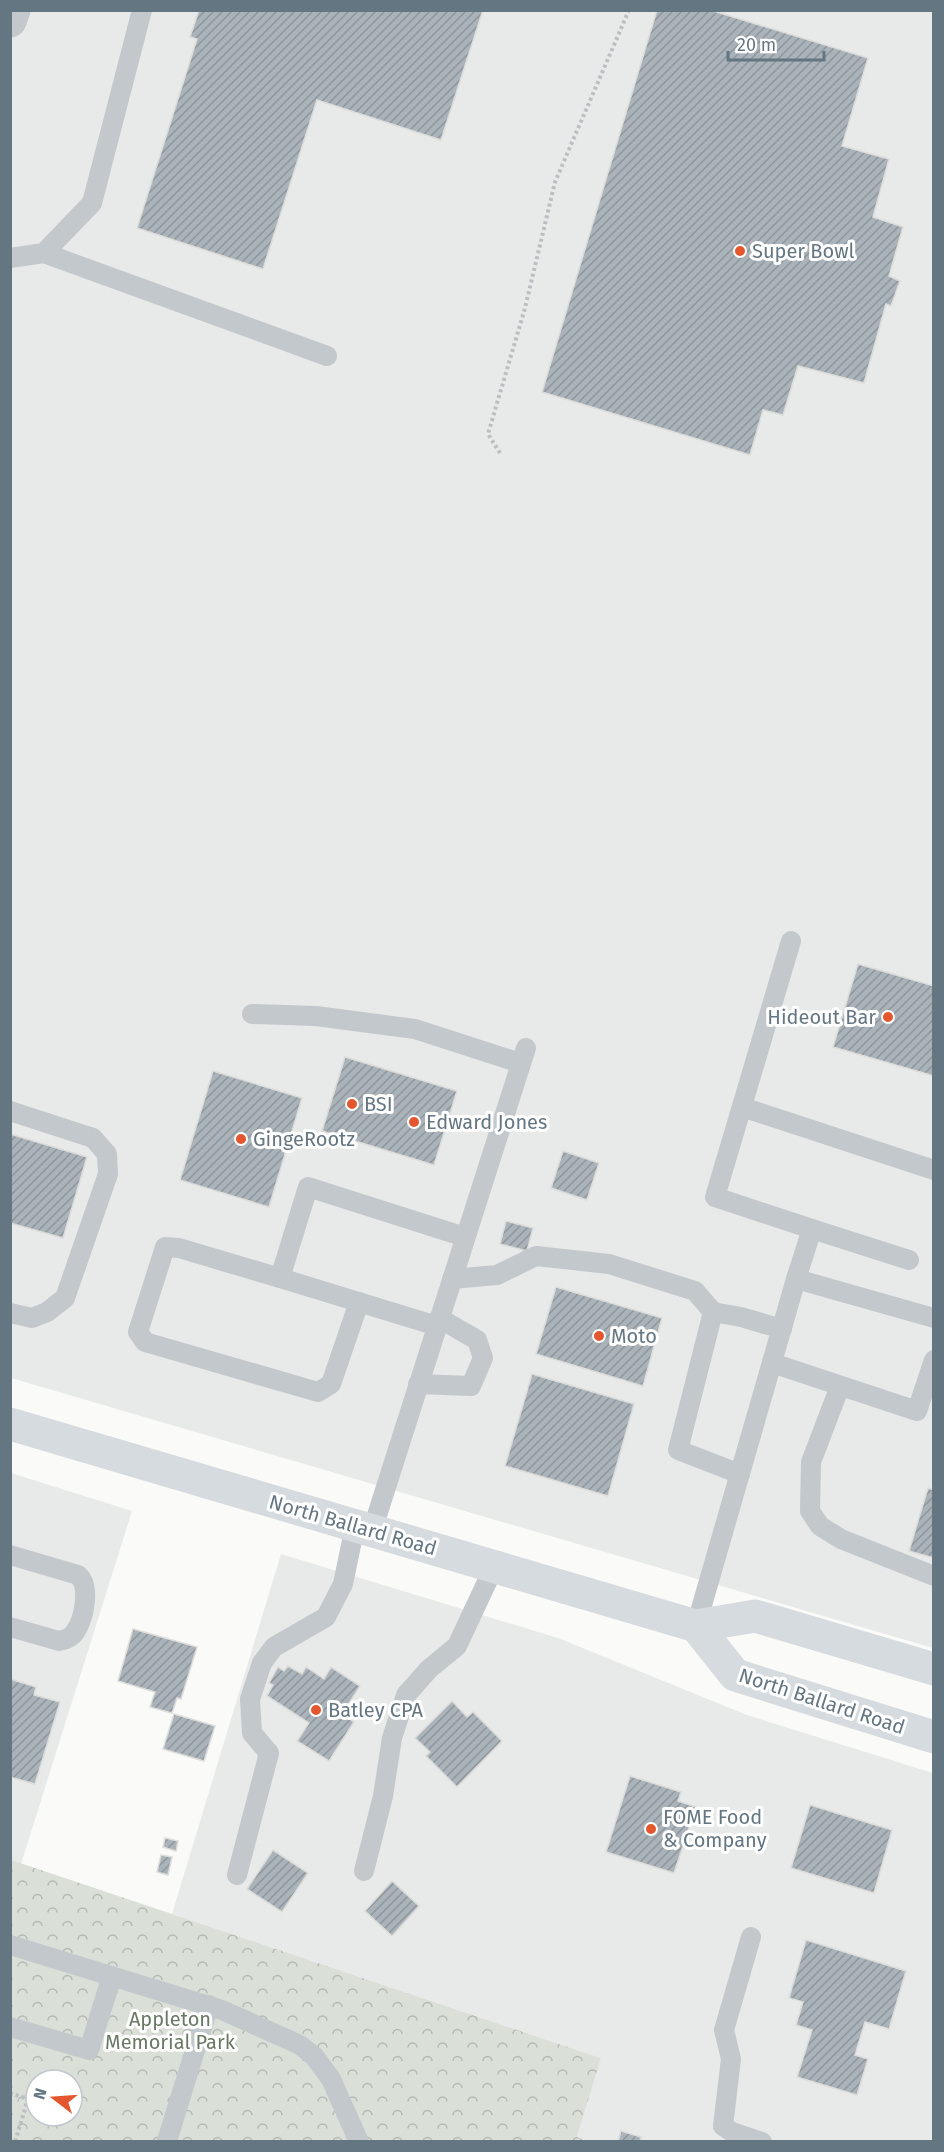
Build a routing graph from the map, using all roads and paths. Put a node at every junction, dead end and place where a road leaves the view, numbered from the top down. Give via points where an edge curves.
1 (14, 10) edge
2 (629, 10) edge
3 (137, 12) edge
4 (10, 21) edge
5 (44, 253) junction
6 (10, 258) edge
7 (327, 356) dead end
8 (500, 453) dead end
9 (791, 941) dead end
10 (252, 1014) dead end
11 (742, 1107) junction
12 (10, 1111) edge
13 (933, 1170) edge
14 (812, 1229) junction
15 (465, 1237) junction
16 (909, 1260) dead end
17 (280, 1278) junction
18 (452, 1279) junction
19 (796, 1279) junction
20 (359, 1302) junction
21 (713, 1312) junction
22 (10, 1313) edge
23 (933, 1318) edge
24 (438, 1322) junction
25 (782, 1329) junction
26 (933, 1360) edge
27 (772, 1363) junction
28 (418, 1384) junction
29 (840, 1386) junction
30 (925, 1414) edge
31 (10, 1424) edge
32 (740, 1474) junction
33 (364, 1528) junction
34 (10, 1555) edge
35 (494, 1567) junction
36 (933, 1576) edge
37 (696, 1626) junction
38 (10, 1627) edge
39 (933, 1670) edge
40 (933, 1737) edge
41 (364, 1871) dead end
42 (237, 1875) dead end
43 (751, 1937) dead end
44 (10, 1944) edge
45 (112, 1976) junction
46 (209, 2006) junction
47 (10, 2027) edge
48 (10, 2093) edge
49 (167, 2141) edge
50 (15, 2142) edge
51 (359, 2142) edge
52 (762, 2142) edge

1 - 4 street
2 - 8 path via 555,182 525,308 488,434
3 - 5 lane via 92,203
5 - 6 lane
5 - 7 lane
9 - 11 lane
10 - 15 lane via 316,1016 415,1029 523,1055
11 - 13 lane
11 - 14 lane via 715,1197
12 - 22 lane via 93,1138 107,1154 108,1174 65,1298 32,1318
14 - 16 lane
14 - 19 lane
15 - 17 lane via 308,1187
15 - 18 lane
17 - 20 lane
17 - 20 lane via 165,1247 138,1332 145,1342 318,1392 331,1384
18 - 21 lane via 497,1275 536,1257 609,1264 695,1291
18 - 24 lane
19 - 23 lane
19 - 25 lane
20 - 24 lane
21 - 25 lane
21 - 32 lane via 678,1450
24 - 28 lane
24 - 28 lane via 477,1340 483,1358 471,1386
25 - 27 lane
26 - 30 lane
27 - 29 lane
27 - 32 lane
28 - 33 lane
29 - 30 lane
29 - 36 lane via 812,1462 810,1511 820,1526 841,1539
31 - 33 main road, North Ballard Road
32 - 37 lane
33 - 35 main road, North Ballard Road
33 - 42 lane via 326,1617 274,1647 262,1663 249,1699 252,1733 269,1753
34 - 38 lane via 78,1575 85,1581 87,1592 75,1632 66,1640
35 - 37 main road, North Ballard Road
35 - 41 lane via 457,1646 406,1695 392,1738 383,1796
37 - 39 main road, North Ballard Road via 755,1616
37 - 40 main road, North Ballard Road via 735,1675
43 - 52 lane via 724,2030 731,2060 723,2126
44 - 45 lane
45 - 46 lane
45 - 47 lane via 89,2050
46 - 49 lane
46 - 51 lane via 282,2035 314,2056 331,2079
48 - 50 path via 28,2099

